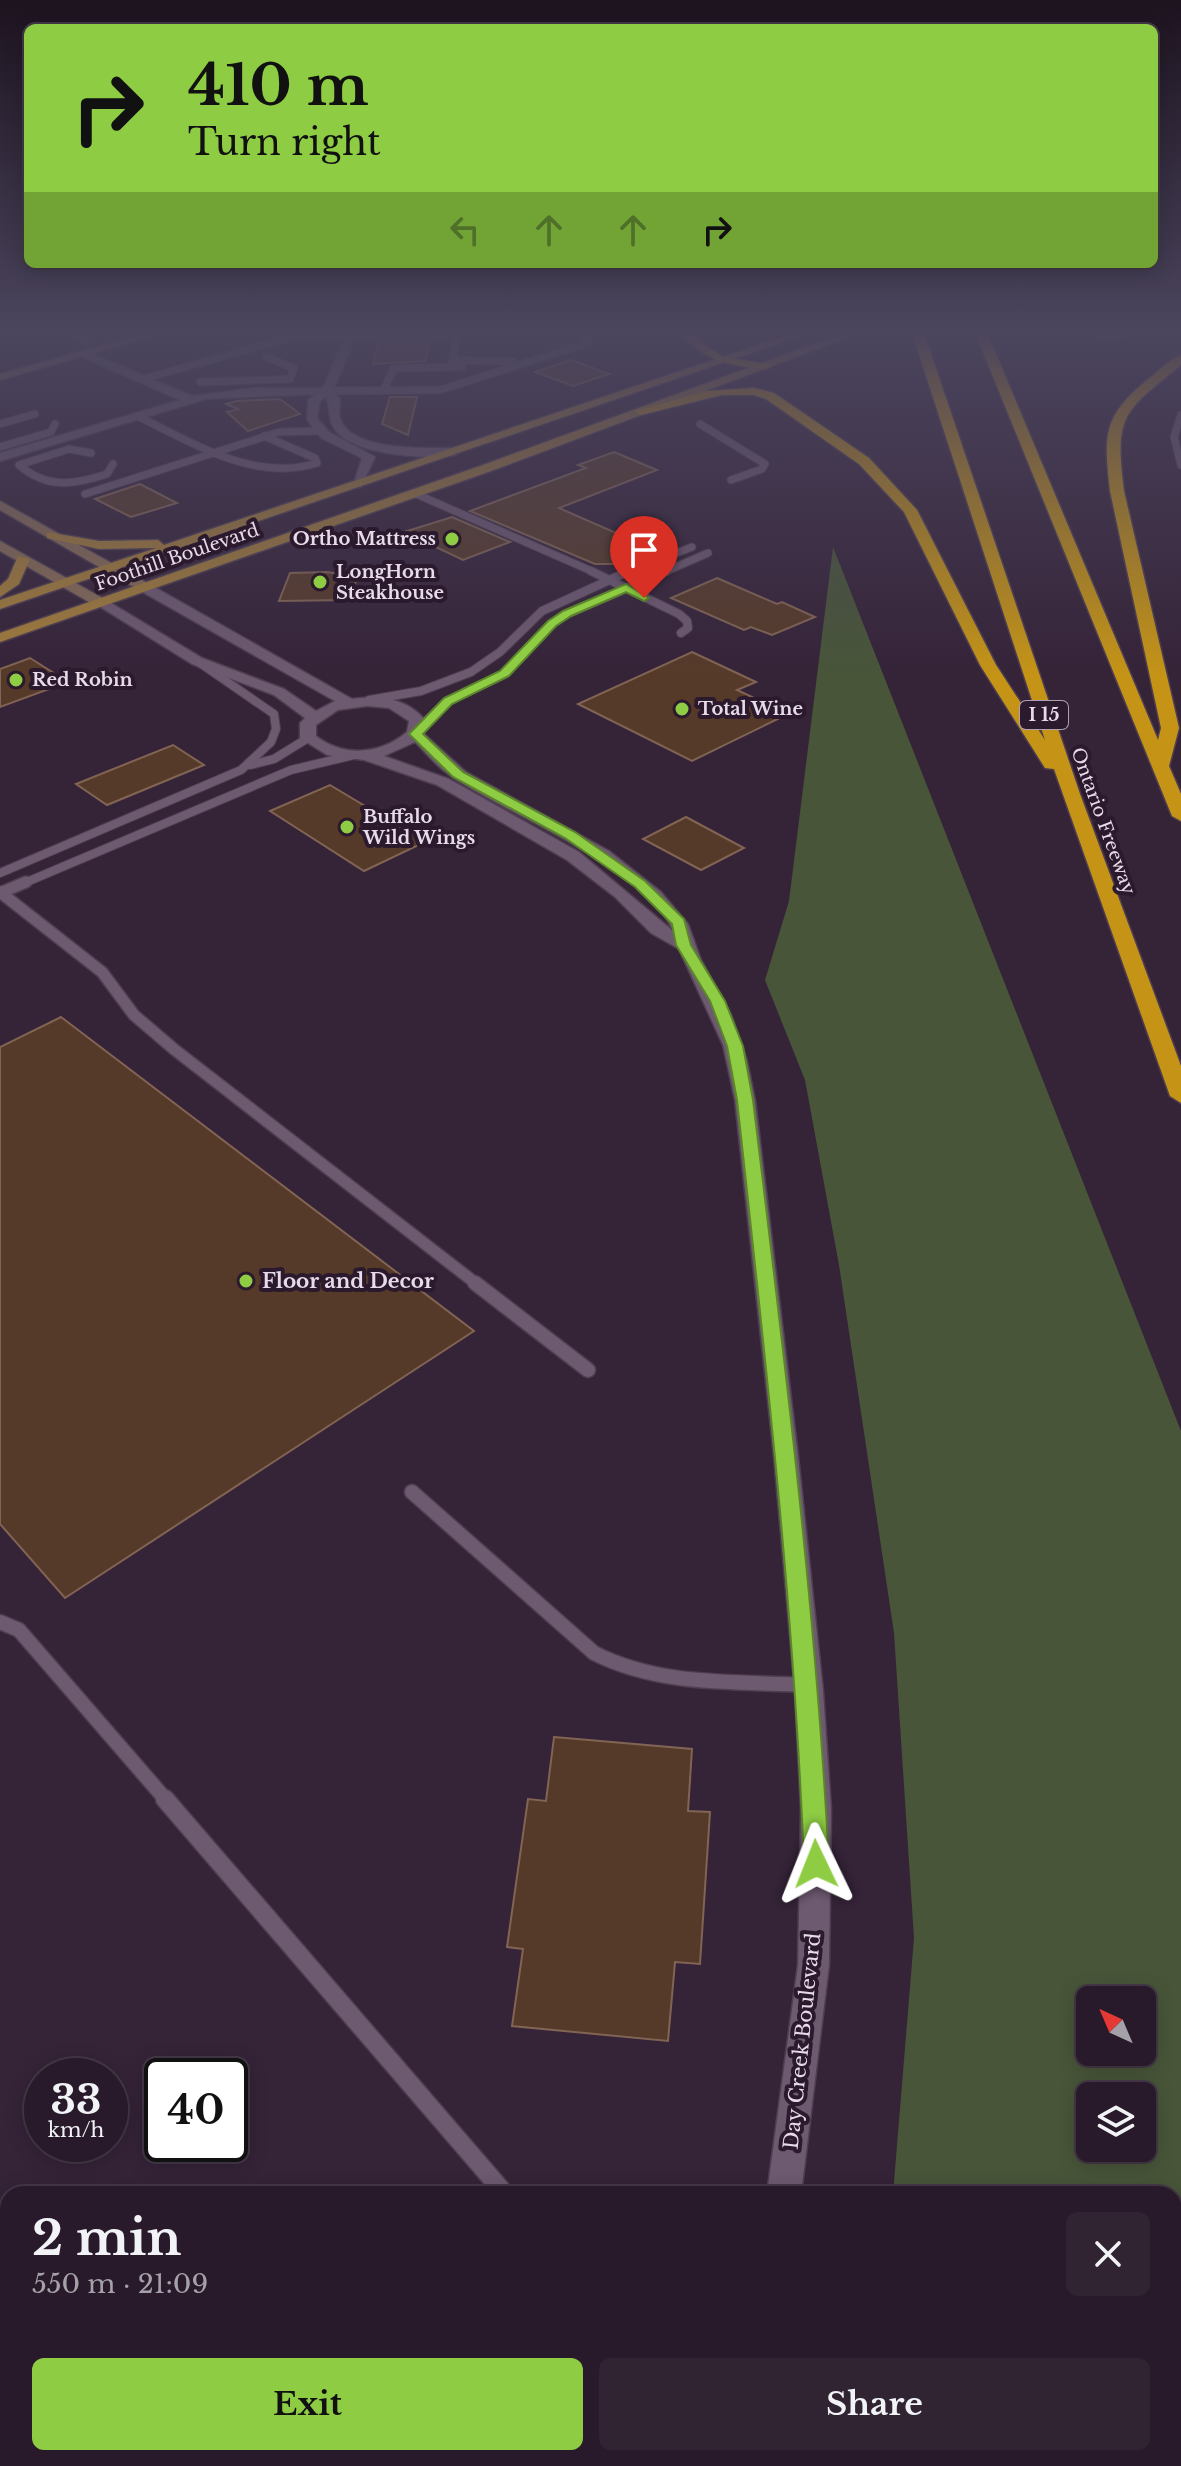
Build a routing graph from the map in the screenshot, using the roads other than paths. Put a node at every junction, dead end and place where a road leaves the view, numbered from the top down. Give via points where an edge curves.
1 (40, 445) edge
2 (200, 445) edge
3 (236, 445) edge
4 (284, 445) edge
5 (347, 445) edge
6 (374, 445) edge
7 (472, 445) edge
8 (547, 445) edge
9 (734, 445) edge
10 (841, 445) edge
11 (955, 445) edge
12 (1028, 445) edge
13 (1113, 445) edge
14 (1176, 445) edge
15 (215, 452) junction
16 (451, 452) junction
17 (91, 453) dead end
18 (0, 457) edge
19 (113, 464) dead end
20 (1181, 465) edge
21 (731, 480) dead end
22 (357, 484) junction
23 (414, 493) junction
24 (85, 494) dead end
25 (0, 505) edge
26 (52, 535) junction
27 (187, 542) junction
28 (0, 545) edge
29 (692, 547) dead end
30 (708, 553) dead end
31 (23, 559) junction
32 (111, 568) junction
33 (609, 578) junction
34 (66, 583) junction
35 (144, 587) junction
36 (626, 587) junction
37 (0, 593) edge
38 (101, 603) junction
39 (0, 605) edge
40 (681, 633) dead end
41 (0, 638) edge
42 (197, 661) junction
43 (367, 701) junction
44 (347, 702) junction
45 (313, 716) junction
46 (417, 731) junction
47 (308, 738) junction
48 (360, 755) junction
49 (249, 765) junction
50 (1160, 766) junction
51 (1071, 794) junction
52 (1181, 816) edge
53 (0, 873) edge
54 (0, 893) edge
55 (683, 945) junction
56 (1181, 1096) edge
57 (588, 1370) dead end
58 (412, 1492) dead end
59 (0, 1622) edge
60 (808, 1685) junction
61 (498, 2186) edge
62 (785, 2186) edge

1 - 18 street
2 - 15 lane
3 - 15 lane
4 - 15 lane via 318,460 293,472 263,477 251,466
5 - 22 street via 369,457
6 - 16 street
7 - 16 main road, Foothill Boulevard
8 - 23 main road, Foothill Boulevard
9 - 21 lane via 765,464
10 - 51 highway via 864,461 910,510 988,665
11 - 51 highway, Ontario Freeway / I 15
12 - 50 highway
13 - 50 highway via 1117,491 1170,728
14 - 20 lane
15 - 24 lane
16 - 22 main road, Foothill Boulevard
17 - 19 lane via 69,449 19,465 63,486 107,474
22 - 27 main road, Foothill Boulevard
23 - 33 lane
23 - 35 main road, Foothill Boulevard
25 - 26 main road
26 - 27 main road via 99,545
26 - 32 main road
27 - 32 main road, Foothill Boulevard
28 - 31 main road
29 - 33 lane
30 - 36 lane
31 - 34 main road
31 - 37 main road via 14,581
32 - 34 main road, Foothill Boulevard
32 - 35 main road
33 - 36 lane
33 - 43 lane via 541,612 504,649 465,675 429,690
34 - 38 main road
34 - 39 main road, Foothill Boulevard
35 - 38 main road, Foothill Boulevard
35 - 44 street
36 - 40 lane via 679,614 688,628
36 - 46 lane via 552,624 505,674 448,701
38 - 41 main road, Foothill Boulevard
38 - 42 street
42 - 45 street via 279,692
42 - 49 lane via 274,714 275,738
43 - 44 street
43 - 46 street, Day Creek Boulevard via 411,712
44 - 45 street
45 - 47 street
46 - 48 street via 396,748
46 - 55 street, Day Creek Boulevard via 458,774 616,864 679,922
47 - 48 street, Day Creek Boulevard via 325,750
47 - 49 lane via 274,759
48 - 54 lane via 291,770
48 - 55 street, Day Creek Boulevard via 443,782 573,856
49 - 53 lane
50 - 52 highway
51 - 56 highway, Ontario Freeway / I 15
54 - 57 lane via 102,972 134,1015 175,1050
55 - 60 street, Day Creek Boulevard via 718,1001 735,1046 745,1100
58 - 60 lane via 617,1668
59 - 61 lane via 19,1630
60 - 62 street, Day Creek Boulevard via 817,1890

